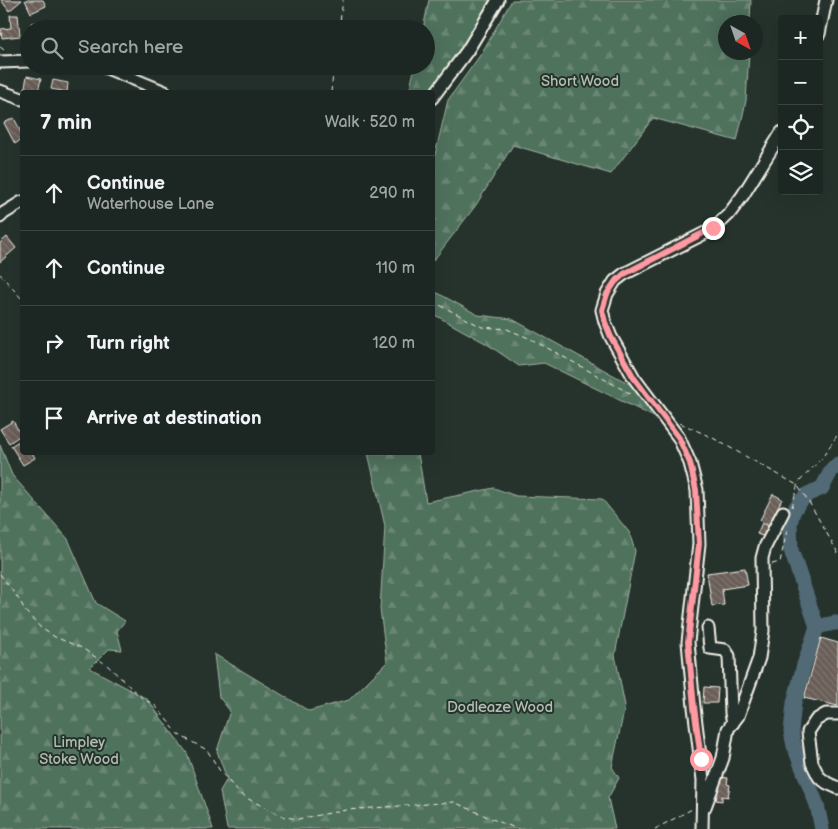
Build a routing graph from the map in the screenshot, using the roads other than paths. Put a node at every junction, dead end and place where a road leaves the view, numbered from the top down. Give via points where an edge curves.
1 (498, 0) edge
2 (826, 0) edge
3 (823, 15) edge
4 (20, 61) edge
5 (0, 62) edge
6 (124, 75) edge
7 (160, 90) edge
8 (0, 91) edge
9 (435, 94) edge
10 (20, 98) edge
11 (778, 138) edge
12 (20, 203) edge
13 (0, 217) edge
14 (788, 514) road end
15 (708, 628) dead end
16 (838, 714) edge
17 (733, 723) junction
18 (838, 788) edge
19 (700, 809) junction
20 (702, 829) edge

1 - 9 street via 468,51
2 - 3 street
4 - 5 street
6 - 7 street
8 - 10 street
11 - 19 street via 729,214 713,228 624,274 607,294 602,310 611,337 634,378 679,438 690,463 696,490 699,544 688,642 703,780
12 - 13 street
14 - 17 street via 765,547 761,566 763,631 759,658
15 - 17 street via 710,648 725,650 729,656
16 - 18 street via 826,714 816,720 808,732 812,763 819,776
17 - 19 street via 728,729 723,758 711,792
19 - 20 street

